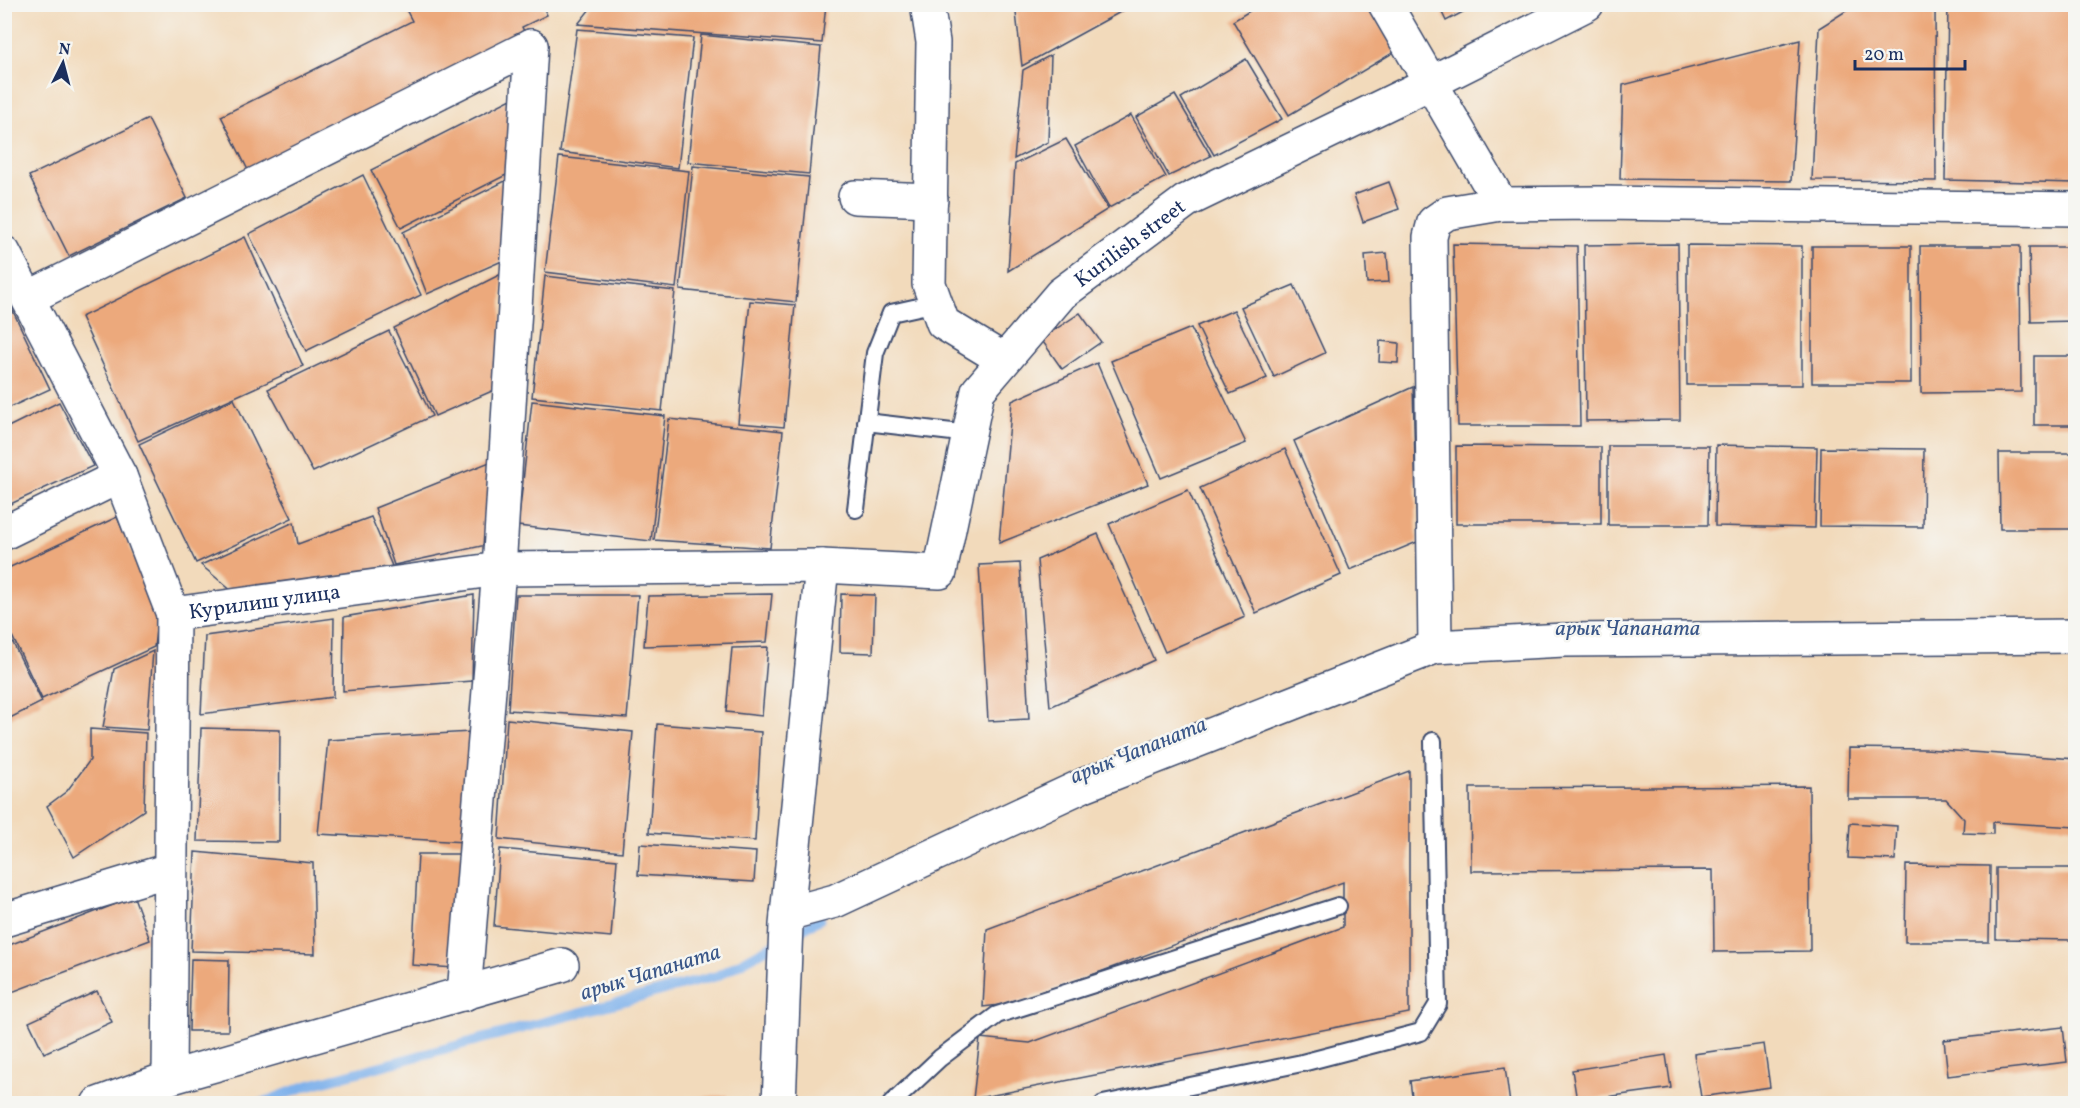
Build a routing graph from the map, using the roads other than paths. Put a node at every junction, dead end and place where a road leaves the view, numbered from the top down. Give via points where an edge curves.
1 (927, 4) edge
2 (1386, 4) edge
3 (1587, 4) edge
4 (1430, 83) junction
5 (855, 197) dead end
6 (931, 200) junction
7 (1501, 204) junction
8 (2076, 209) edge
9 (4, 253) edge
10 (28, 298) junction
11 (936, 303) junction
12 (1004, 360) junction
13 (866, 422) junction
14 (969, 434) junction
15 (120, 476) junction
16 (856, 509) dead end
17 (4, 533) edge
18 (822, 566) junction
19 (499, 568) junction
20 (173, 614) junction
21 (2076, 636) edge
22 (1435, 647) junction
23 (1433, 741) dead end
24 (169, 870) junction
25 (1338, 906) dead end
26 (4, 920) edge
27 (787, 920) junction
28 (562, 965) dead end
29 (464, 994) junction
30 (169, 1078) junction
31 (99, 1104) edge
32 (779, 1104) edge
33 (891, 1104) edge
34 (1103, 1104) edge

1 - 6 street via 933,42
2 - 4 street
3 - 4 street, Kurilish street
4 - 7 street
4 - 12 street, Kurilish street via 1186,201 1061,294
5 - 6 street
6 - 11 street via 929,284
7 - 8 street
7 - 22 street via 1447,213 1434,222 1430,237
9 - 10 street
10 - 15 street
10 - 19 street via 531,46
11 - 12 street via 943,323
11 - 13 lane via 891,313 875,353
12 - 14 street, Kurilish street via 978,391
13 - 14 lane
13 - 16 lane
14 - 18 street, Kurilish street via 940,572
15 - 17 street
15 - 20 street
18 - 19 street, Курилиш улица
18 - 27 street
19 - 20 street, Курилиш улица
19 - 29 street
20 - 24 street, Курилиш улица
21 - 22 street via 1564,640
22 - 27 street via 1083,785
23 - 34 lane via 1438,1004 1421,1032 1302,1063
24 - 26 street
24 - 30 street, Курилиш улица
25 - 33 lane via 997,1015 940,1058
27 - 32 street
28 - 29 street
29 - 30 street
30 - 31 street

